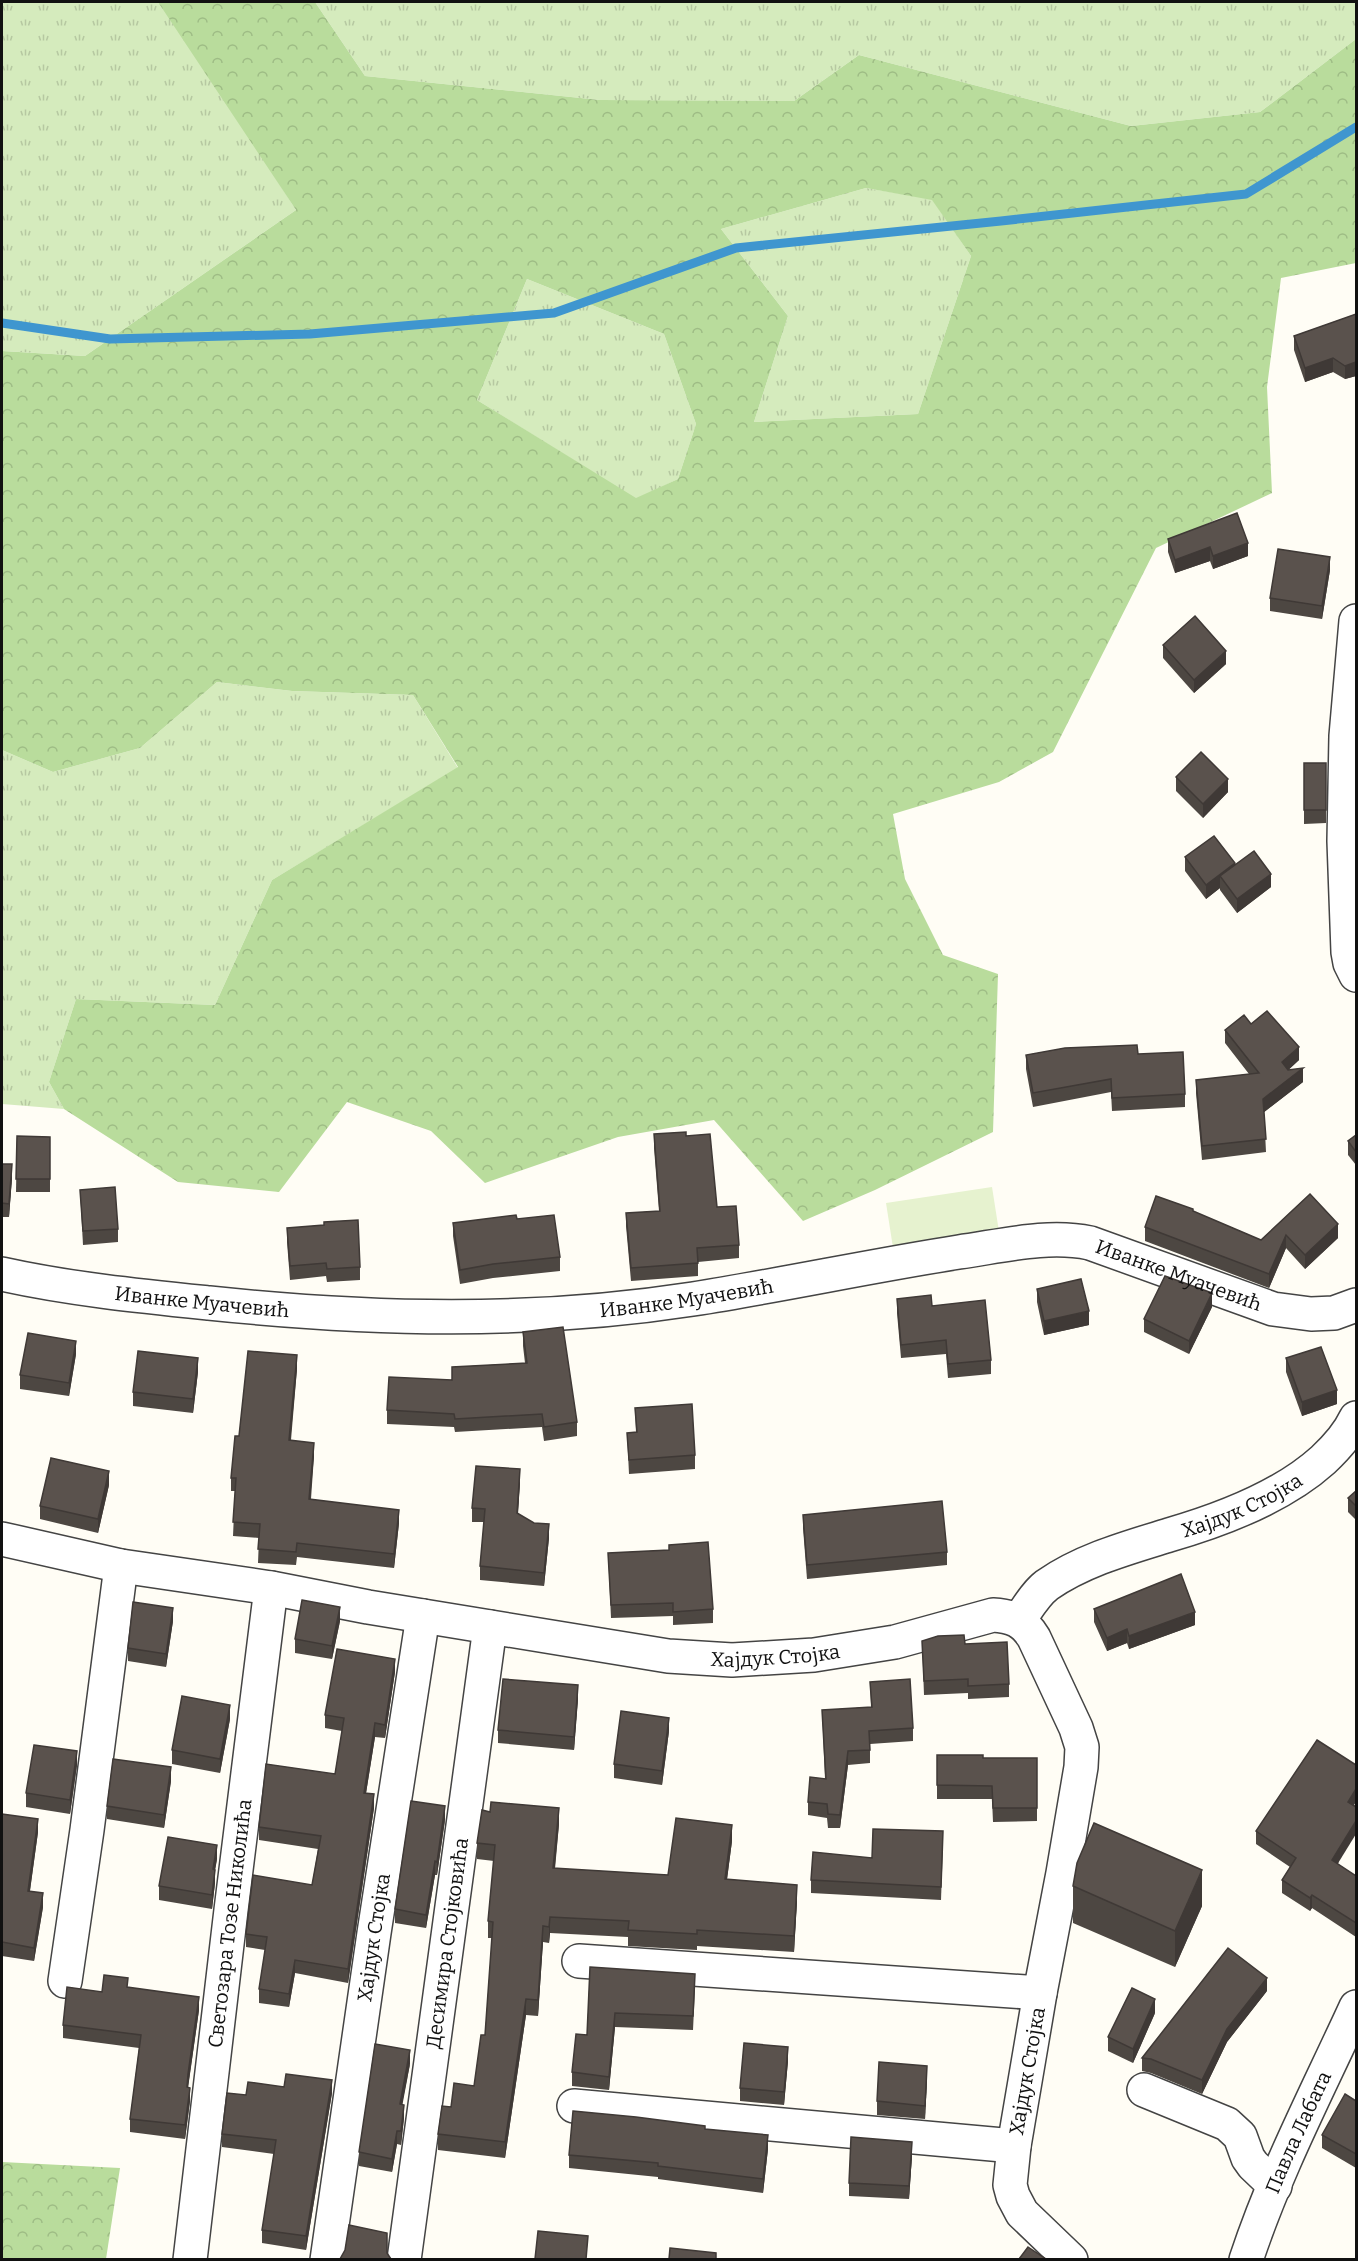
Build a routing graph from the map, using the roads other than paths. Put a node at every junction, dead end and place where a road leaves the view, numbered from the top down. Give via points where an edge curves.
1 (1356, 621) edge
2 (1356, 975) edge
3 (2, 1274) edge
4 (1353, 1316) edge
5 (1356, 1418) edge
6 (2, 1539) edge
7 (121, 1566) junction
8 (271, 1588) junction
9 (423, 1616) junction
10 (1018, 1620) junction
11 (490, 1628) junction
12 (579, 1961) dead end
13 (65, 1981) dead end
14 (1040, 1993) junction
15 (1356, 2007) edge
16 (1144, 2090) dead end
17 (574, 2106) dead end
18 (1014, 2146) junction
19 (1275, 2186) junction
20 (190, 2259) edge
21 (327, 2259) edge
22 (404, 2259) edge
23 (1071, 2259) edge
24 (1246, 2259) edge

1 - 2 street via 1346,736 1344,841 1348,952
3 - 4 street, Иванке Муачевић via 120,1294 341,1315 551,1316 692,1299 861,1268 1066,1239 1090,1243 1273,1309
5 - 10 street, Хајдук Стојка via 1338,1446 1282,1491 1079,1567 1046,1586
6 - 7 street, Хајдук Стојка
7 - 8 street, Хајдук Стојка
7 - 13 street
8 - 9 street, Хајдук Стојка
8 - 20 street, Светозара Тозе Николића
9 - 11 street, Хајдук Стојка
9 - 21 street, Хајдук Стојка
10 - 11 street, Хајдук Стојка via 993,1615 895,1642 814,1656 732,1660 668,1656
10 - 14 street, Хајдук Стојка via 1034,1638 1082,1747
11 - 22 street, Десимира Стојковића
12 - 14 street
14 - 18 street, Хајдук Стојка
15 - 19 street, Павла Лабата
16 - 19 street via 1227,2124 1240,2136 1253,2165
17 - 18 street, Хајдук Стојка
18 - 23 street, Хајдук Стојка via 1010,2185 1013,2196 1022,2213
19 - 24 street, Павла Лабата

